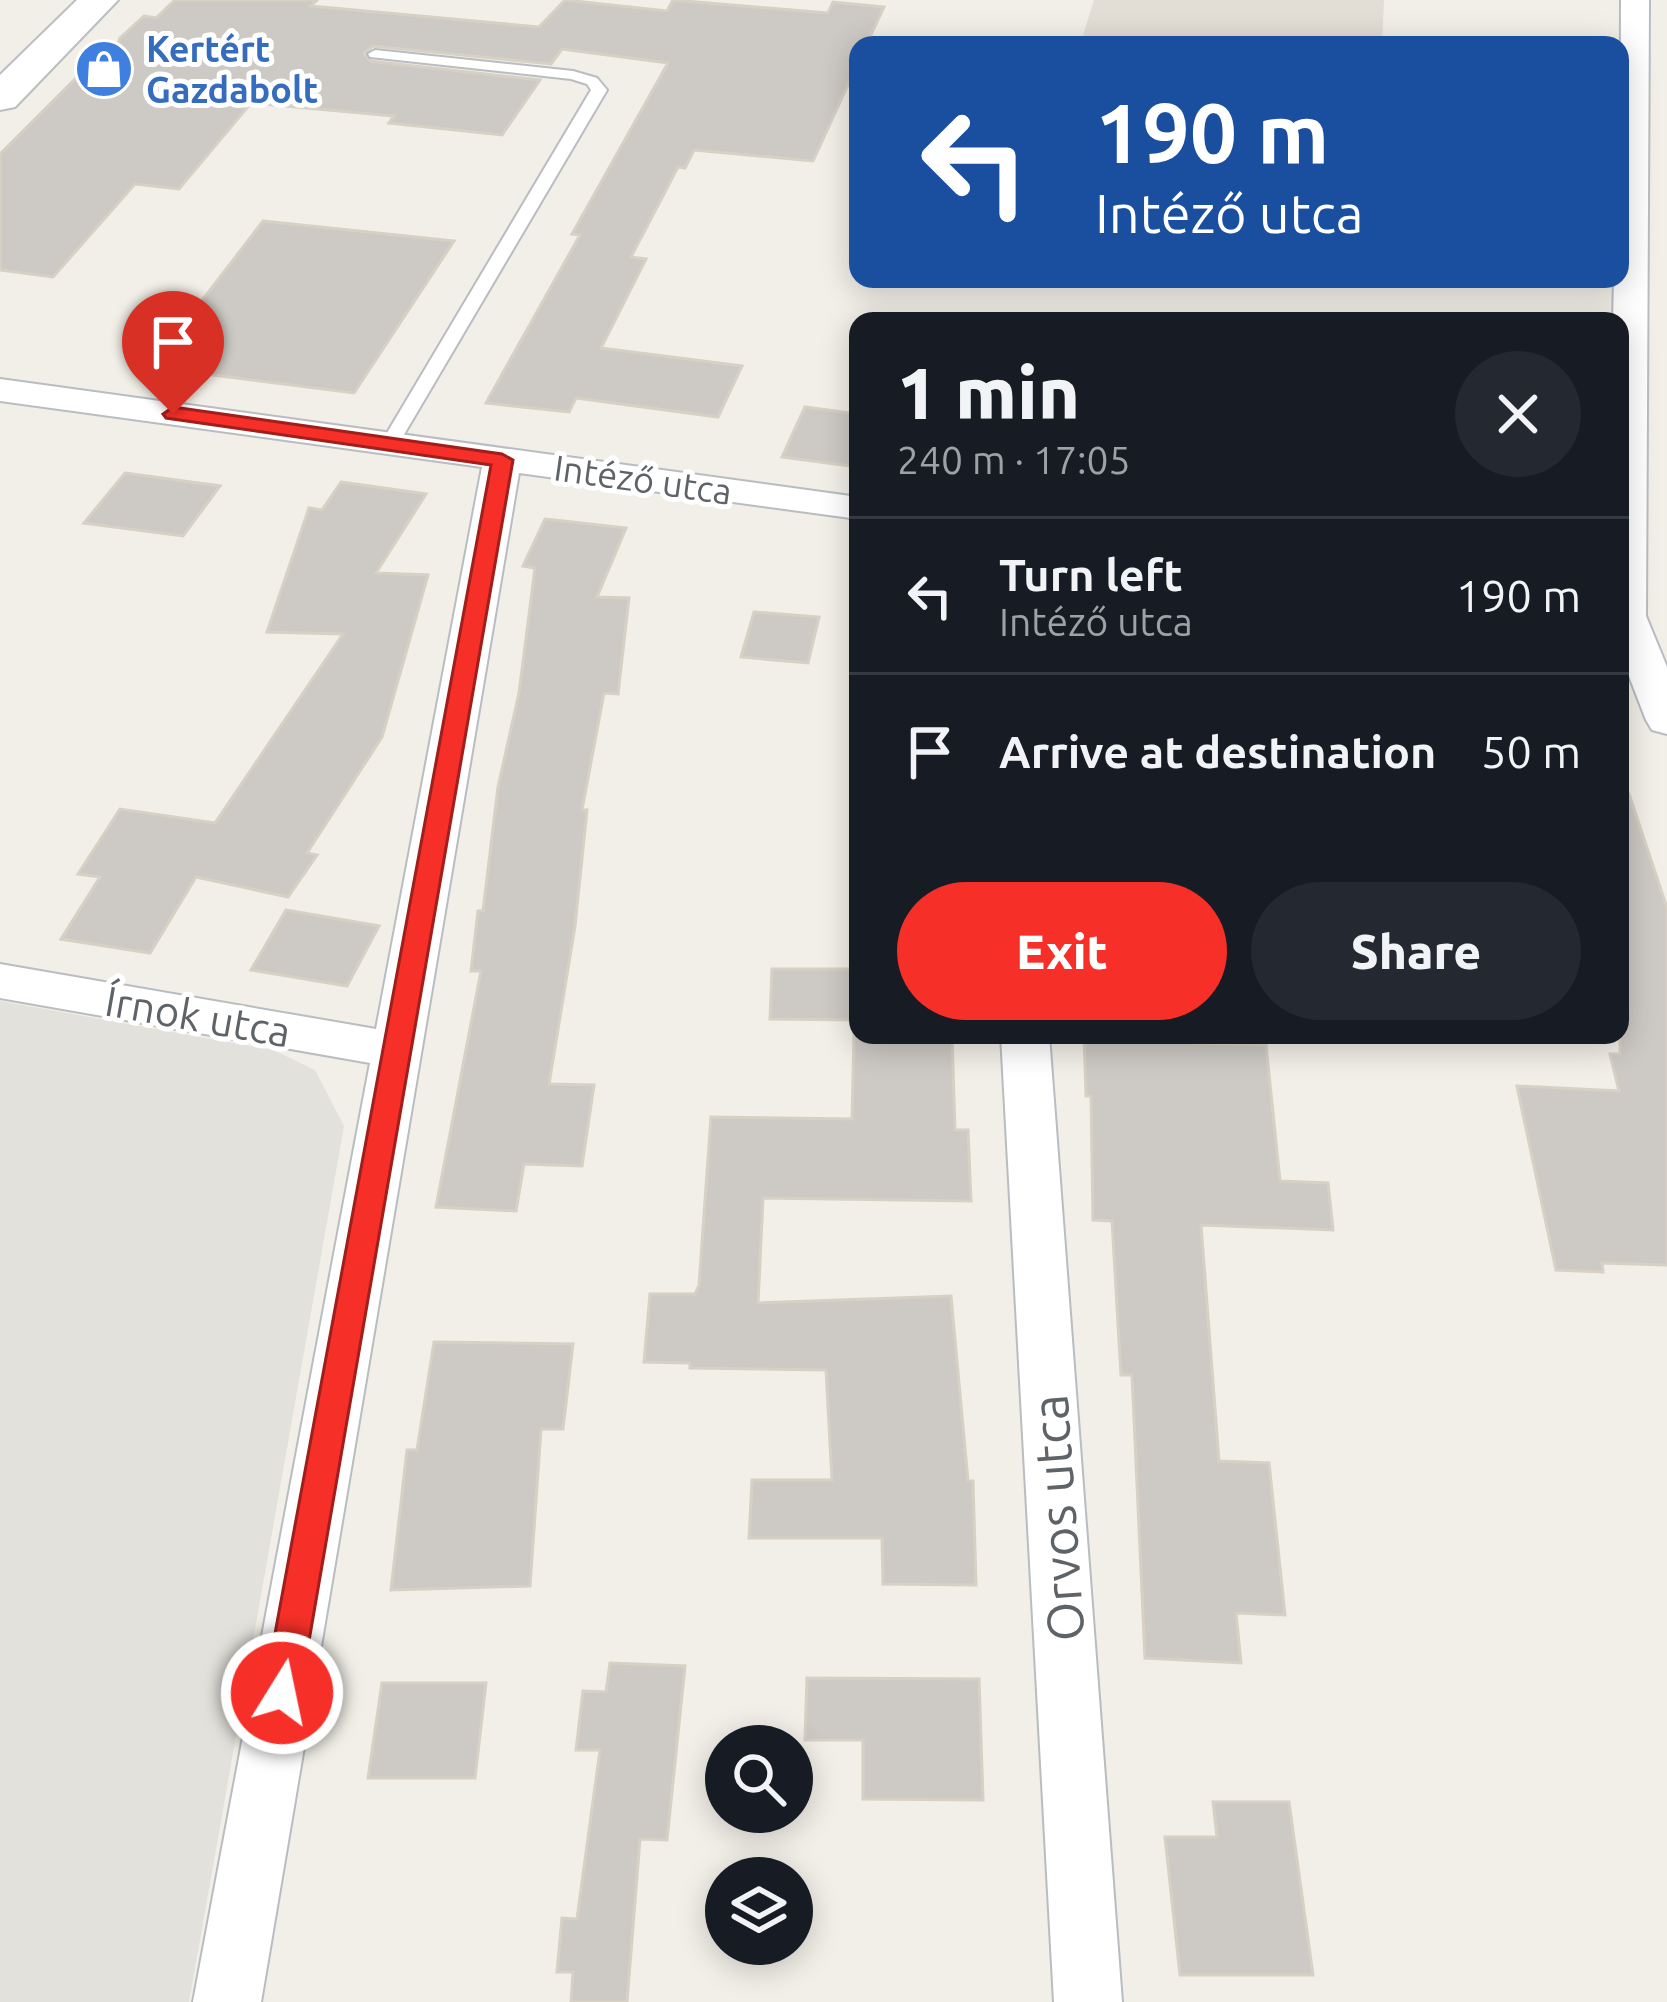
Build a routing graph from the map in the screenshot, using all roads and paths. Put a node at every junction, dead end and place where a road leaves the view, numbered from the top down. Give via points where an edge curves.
1 (99, 0) edge
2 (1634, 0) edge
3 (375, 54) dead end
4 (0, 98) edge
5 (1629, 280) edge
6 (0, 390) edge
7 (390, 443) junction
8 (502, 460) junction
9 (849, 507) edge
10 (1629, 617) edge
11 (1667, 622) edge
12 (1629, 630) edge
13 (1667, 720) edge
14 (0, 981) edge
15 (1026, 1044) edge
16 (396, 1050) junction
17 (227, 2002) edge
18 (1088, 2002) edge

1 - 4 main road
2 - 5 street
3 - 7 lane via 573,75 598,90
6 - 7 street, Intéző utca
7 - 8 street, Intéző utca
8 - 9 street, Intéző utca
8 - 16 street
10 - 11 street
12 - 13 street
14 - 16 street, Írnok utca
15 - 18 street, Orvos utca
16 - 17 street

